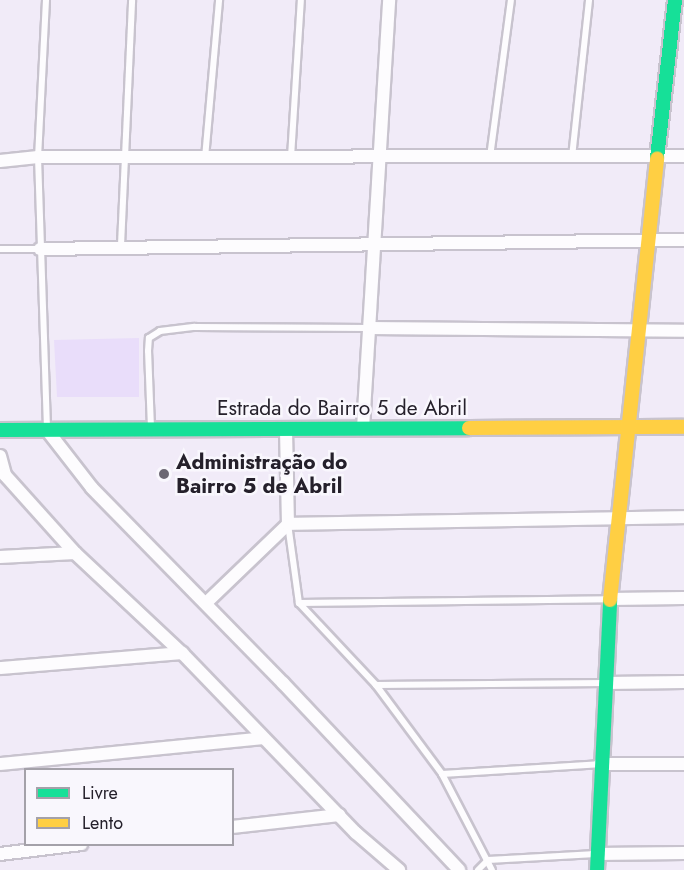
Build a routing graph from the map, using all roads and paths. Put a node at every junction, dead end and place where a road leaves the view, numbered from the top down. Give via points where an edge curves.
1 (46, 0) edge
2 (132, 0) edge
3 (219, 0) edge
4 (301, 0) edge
5 (389, 0) edge
6 (511, 0) edge
7 (589, 0) edge
8 (675, 0) edge
9 (656, 156) junction
10 (684, 156) edge
11 (38, 157) junction
12 (122, 157) junction
13 (291, 157) junction
14 (572, 157) junction
15 (205, 158) junction
16 (490, 158) junction
17 (379, 159) junction
18 (0, 161) edge
19 (684, 240) edge
20 (647, 241) junction
21 (373, 244) junction
22 (121, 245) junction
23 (0, 249) edge
24 (40, 249) junction
25 (369, 328) junction
26 (684, 331) edge
27 (636, 332) junction
28 (684, 427) edge
29 (363, 428) junction
30 (626, 428) junction
31 (0, 430) edge
32 (47, 430) junction
33 (151, 430) junction
34 (286, 430) junction
35 (0, 456) edge
36 (684, 517) edge
37 (621, 518) junction
38 (288, 524) junction
39 (75, 553) junction
40 (0, 557) edge
41 (684, 598) edge
42 (610, 599) junction
43 (206, 603) junction
44 (299, 603) junction
45 (182, 653) junction
46 (0, 668) edge
47 (684, 682) edge
48 (606, 683) junction
49 (376, 685) junction
50 (263, 738) junction
51 (0, 764) edge
52 (600, 764) junction
53 (684, 764) edge
54 (442, 774) junction
55 (339, 815) junction
56 (234, 827) edge
57 (65, 846) edge
58 (684, 853) edge
59 (0, 854) edge
60 (596, 854) junction
61 (488, 860) junction
62 (399, 870) edge
63 (459, 870) edge
64 (478, 870) edge
65 (492, 870) edge
66 (597, 870) edge

1 - 11 lane
2 - 12 lane
3 - 15 lane
4 - 13 lane
5 - 17 street
6 - 16 lane
7 - 14 lane
8 - 9 street
9 - 10 street
9 - 14 street
9 - 20 street
11 - 12 street
11 - 18 street
11 - 24 lane
12 - 15 street
12 - 22 lane
13 - 15 street
13 - 17 street
14 - 16 street
16 - 17 street
17 - 21 street
19 - 20 street
20 - 21 street
20 - 27 street
21 - 22 street
21 - 25 street
22 - 24 street
23 - 24 lane
24 - 32 lane
25 - 27 street
25 - 29 street
25 - 33 lane via 207,327 160,331 150,338 148,351
26 - 27 street
27 - 30 street
28 - 30 street, Estrada do Bairro 5 de Abril
29 - 30 street, Estrada do Bairro 5 de Abril
29 - 34 street, Estrada do Bairro 5 de Abril
30 - 37 street
31 - 32 street, Estrada do Bairro 5 de Abril
32 - 33 street, Estrada do Bairro 5 de Abril
32 - 43 street via 92,488
33 - 34 street, Estrada do Bairro 5 de Abril
34 - 38 street
35 - 39 street via 5,475
36 - 37 street
37 - 38 street
37 - 42 street
38 - 43 street
38 - 44 lane
39 - 40 street
39 - 45 street
41 - 42 street
42 - 44 lane
42 - 48 street
43 - 63 street
44 - 49 lane
45 - 46 street
45 - 50 street
47 - 48 street
48 - 49 lane
48 - 52 street
49 - 54 lane
50 - 51 street
50 - 55 street
52 - 53 street
52 - 54 lane
52 - 60 street
54 - 61 lane
55 - 56 street
55 - 62 street
57 - 59 street
58 - 60 street
60 - 61 lane
60 - 66 street
61 - 64 lane
61 - 65 lane

